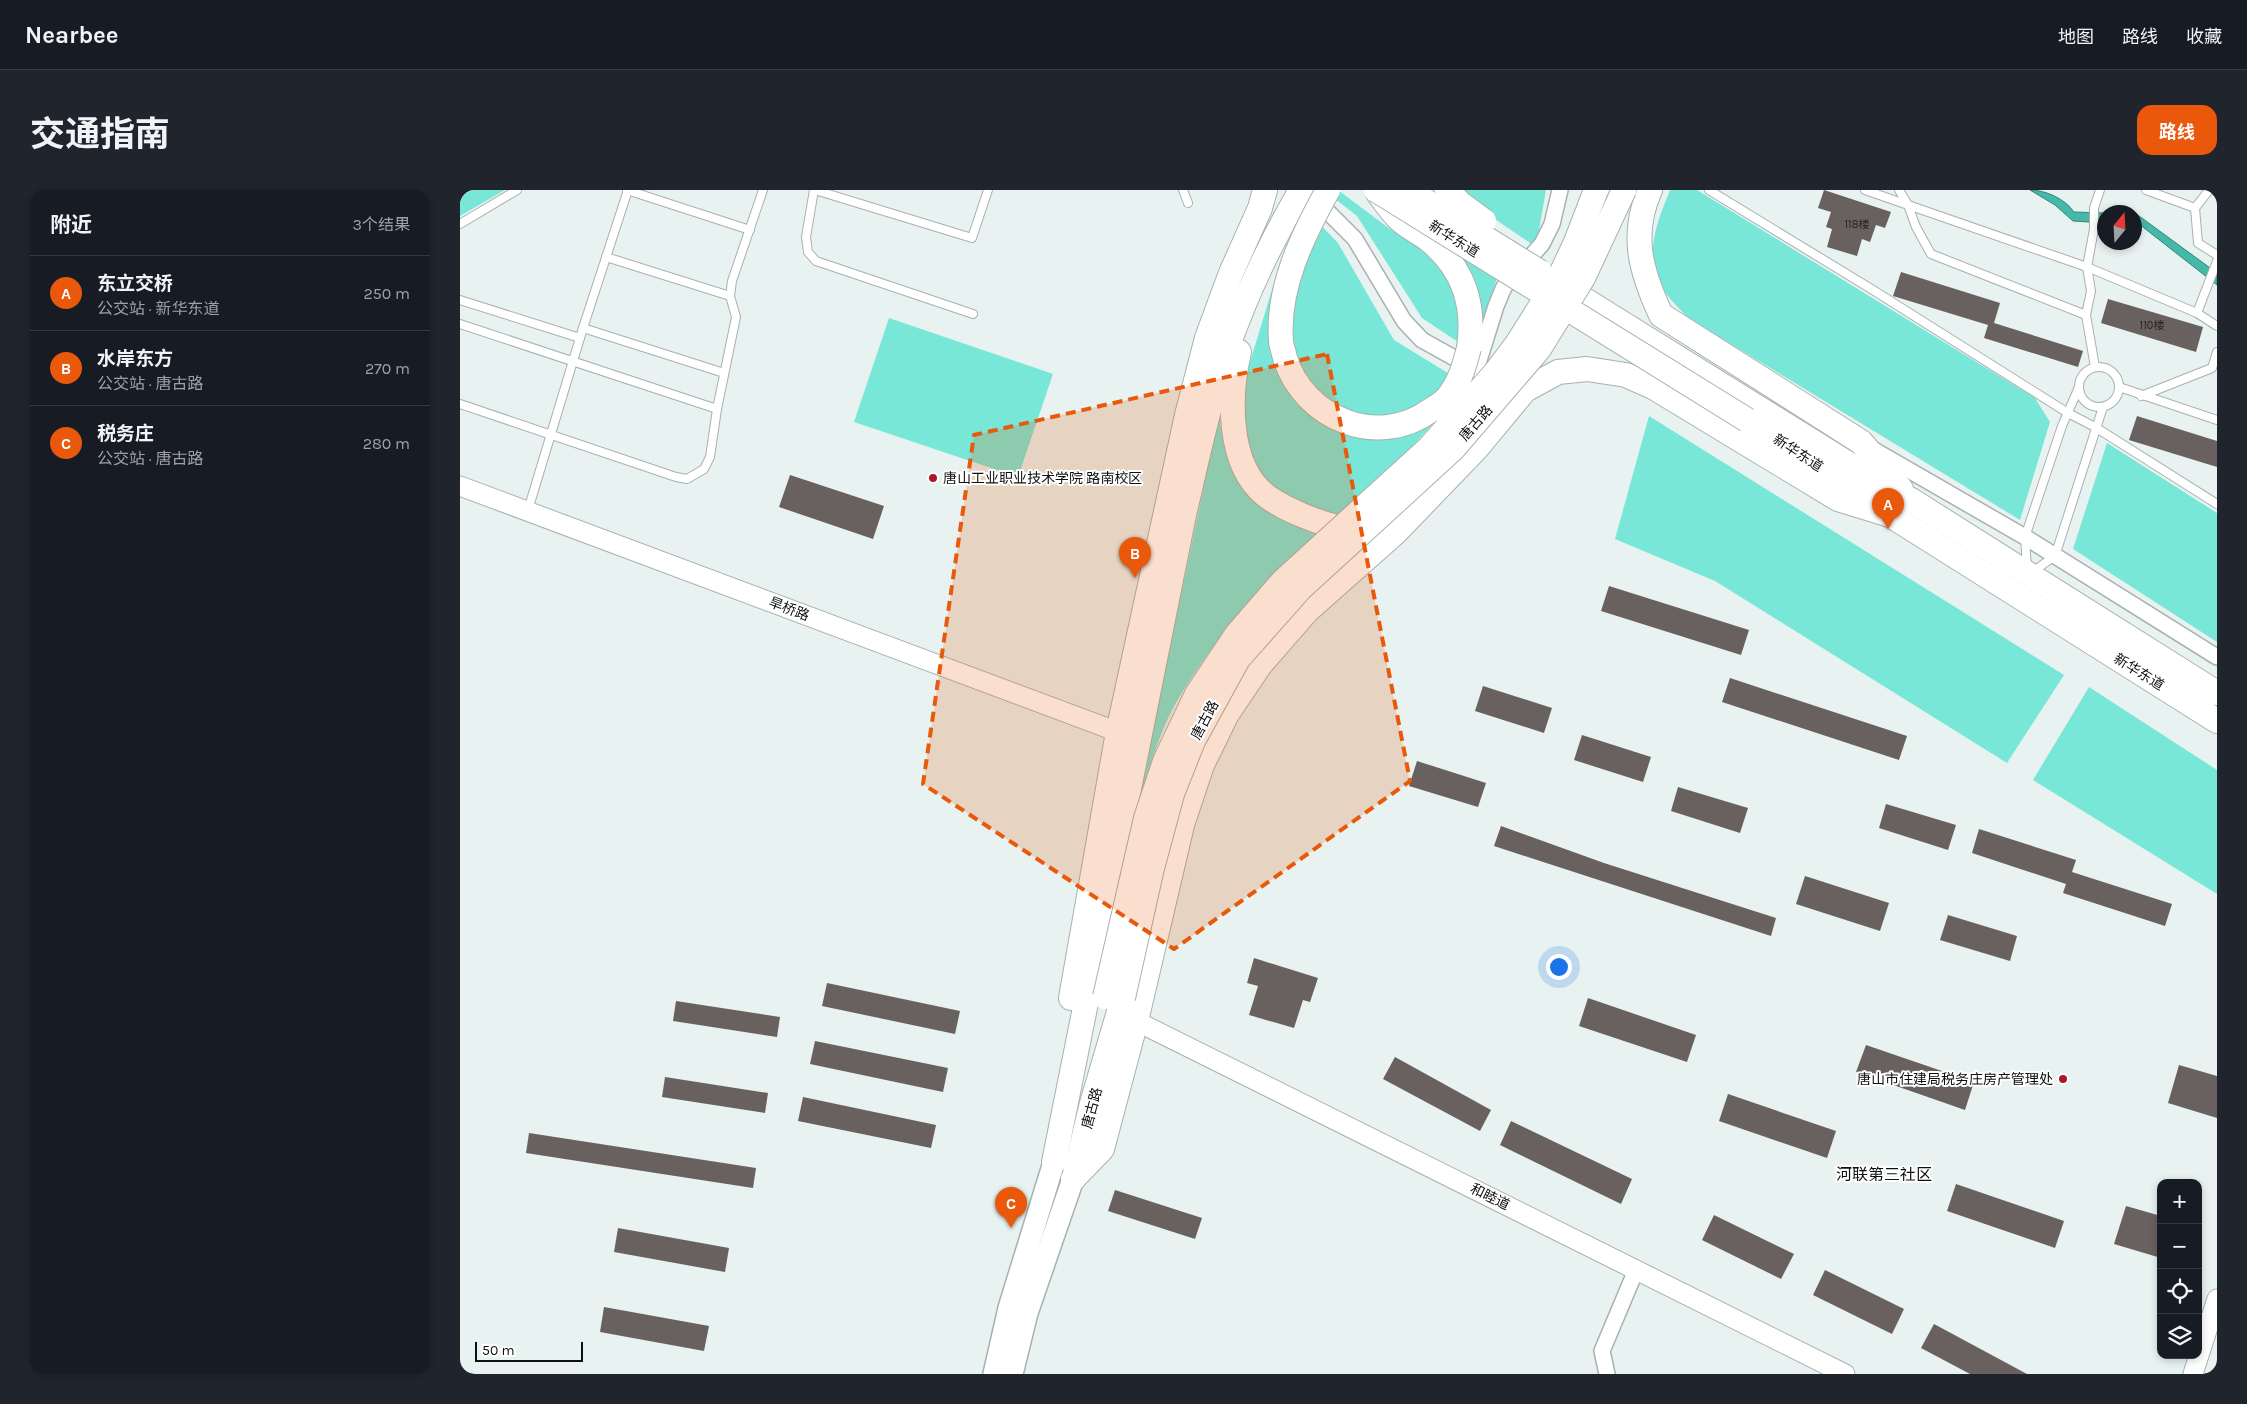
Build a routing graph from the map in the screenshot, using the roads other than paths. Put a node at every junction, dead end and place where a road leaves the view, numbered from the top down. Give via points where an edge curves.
1 (517, 190) edge
2 (627, 190) edge
3 (763, 190) edge
4 (815, 190) edge
5 (988, 190) edge
6 (1183, 190) edge
7 (1265, 190) edge
8 (1303, 190) edge
9 (1328, 190) edge
10 (1376, 190) edge
11 (1408, 190) edge
12 (1447, 190) edge
13 (1560, 190) edge
14 (1596, 190) edge
15 (1624, 190) edge
16 (1650, 190) edge
17 (1709, 190) edge
18 (1865, 190) edge
19 (1898, 190) edge
20 (2100, 190) edge
21 (2146, 190) edge
22 (2209, 190) edge
23 (1188, 203) dead end
24 (1908, 205) junction
25 (2195, 208) junction
26 (460, 224) edge
27 (750, 230) junction
28 (2217, 255) edge
29 (606, 257) junction
30 (2216, 263) edge
31 (2087, 267) junction
32 (1540, 272) junction
33 (1257, 275) junction
34 (730, 296) junction
35 (460, 300) edge
36 (2197, 313) junction
37 (974, 314) dead end
38 (2086, 315) junction
39 (460, 324) edge
40 (2217, 326) edge
41 (583, 328) junction
42 (580, 338) junction
43 (2217, 352) edge
44 (574, 360) junction
45 (2095, 367) junction
46 (1476, 370) junction
47 (724, 373) junction
48 (2079, 387) junction
49 (2119, 387) junction
50 (1525, 390) junction
51 (2141, 396) junction
52 (460, 404) edge
53 (2103, 407) junction
54 (717, 409) junction
55 (2068, 412) junction
56 (1751, 413) junction
57 (2217, 420) edge
58 (2095, 427) junction
59 (551, 434) junction
60 (1861, 442) junction
61 (460, 486) edge
62 (1911, 500) junction
63 (2217, 504) edge
64 (527, 511) junction
65 (1890, 515) junction
66 (1396, 532) junction
67 (2025, 537) junction
68 (2055, 556) junction
69 (2028, 575) junction
70 (2217, 657) edge
71 (2217, 694) edge
72 (2217, 721) edge
73 (1118, 732) junction
74 (1105, 998) junction
75 (1136, 1021) junction
76 (1054, 1162) junction
77 (1073, 1179) junction
78 (1636, 1270) junction
79 (2217, 1298) edge
80 (994, 1374) edge
81 (1012, 1374) edge
82 (1608, 1374) edge
83 (1845, 1374) edge
84 (2193, 1374) edge

1 - 26 lane
2 - 27 lane
2 - 29 lane
3 - 27 lane
4 - 5 lane via 972,238
4 - 37 lane via 806,237 808,252 816,261
6 - 23 lane
7 - 73 main road via 1207,338 1187,415
8 - 33 main road, 唐古路
8 - 46 street via 1355,239 1404,321 1422,340
9 - 10 main road, bridge via 1306,230 1284,296 1280,317 1281,342 1289,369 1313,404 1360,426 1379,428 1396,427 1421,418 1451,394 1463,372 1472,329 1470,305 1461,280 1430,241 1399,219
10 - 56 main road, 新华东道, bridge
11 - 32 main road, 新华东道, bridge
12 - 32 main road, bridge via 1461,204 1514,241
13 - 46 street via 1552,224 1542,244 1504,287
14 - 74 main road, bridge via 1561,274 1495,373 1430,446 1283,581 1237,634 1197,694 1165,761 1146,818
15 - 74 main road, 唐古路, bridge via 1582,278 1539,349 1453,449 1300,589 1238,659 1193,742 1172,794 1152,868
16 - 60 main road via 1641,210 1639,240 1646,283 1661,315
17 - 55 lane
18 - 24 lane
19 - 24 lane
20 - 31 lane via 2094,208
21 - 25 lane
22 - 25 lane
24 - 31 lane
24 - 38 lane via 1932,254
25 - 28 lane via 2198,243
27 - 34 lane
29 - 34 lane
29 - 41 lane
30 - 36 lane
31 - 36 lane
31 - 38 lane via 2091,291
32 - 56 main road, 新华东道, bridge
33 - 66 main road via 1232,398 1234,430 1240,456 1250,476 1270,498 1313,519 1351,530
33 - 74 main road, 唐古路 via 1228,348 1203,430 1184,515
34 - 47 lane via 736,317
35 - 42 lane
36 - 40 lane
38 - 45 lane
39 - 44 lane
41 - 42 lane
41 - 47 lane
42 - 44 lane
43 - 51 lane via 2212,368
44 - 54 lane
44 - 59 lane
45 - 48 lane via 2083,375
45 - 49 lane via 2112,371
46 - 50 street
47 - 54 lane
48 - 53 lane via 2084,400
48 - 55 lane
49 - 51 lane
49 - 53 lane via 2115,400
50 - 65 main road via 1558,372 1587,369 1626,374 1653,387 1838,499
50 - 66 main road via 1476,449
51 - 57 lane
52 - 59 lane
53 - 58 lane
54 - 59 lane via 710,457 704,469 687,479
55 - 58 lane
55 - 67 lane
56 - 62 main road, 新华东道
56 - 65 main road, 新华东道
58 - 63 lane
58 - 68 lane
59 - 64 lane
60 - 62 main road
60 - 67 street
61 - 64 street, 旱桥路
62 - 69 main road, 新华东道
64 - 73 street, 旱桥路
65 - 72 main road, 新华东道
66 - 75 main road via 1306,611 1260,665 1227,714 1202,765 1182,824
67 - 68 street
67 - 69 lane
68 - 69 lane
68 - 70 street
69 - 71 main road, 新华东道
73 - 76 main road via 1048,1126
74 - 76 main road
74 - 77 main road, 唐古路 via 1091,1107
75 - 77 main road via 1102,1149
75 - 78 street, 和睦道
76 - 80 main road via 1009,1308
77 - 81 main road, 唐古路 via 1027,1314
78 - 82 street via 1602,1350
78 - 83 street, 和睦道
79 - 84 street

